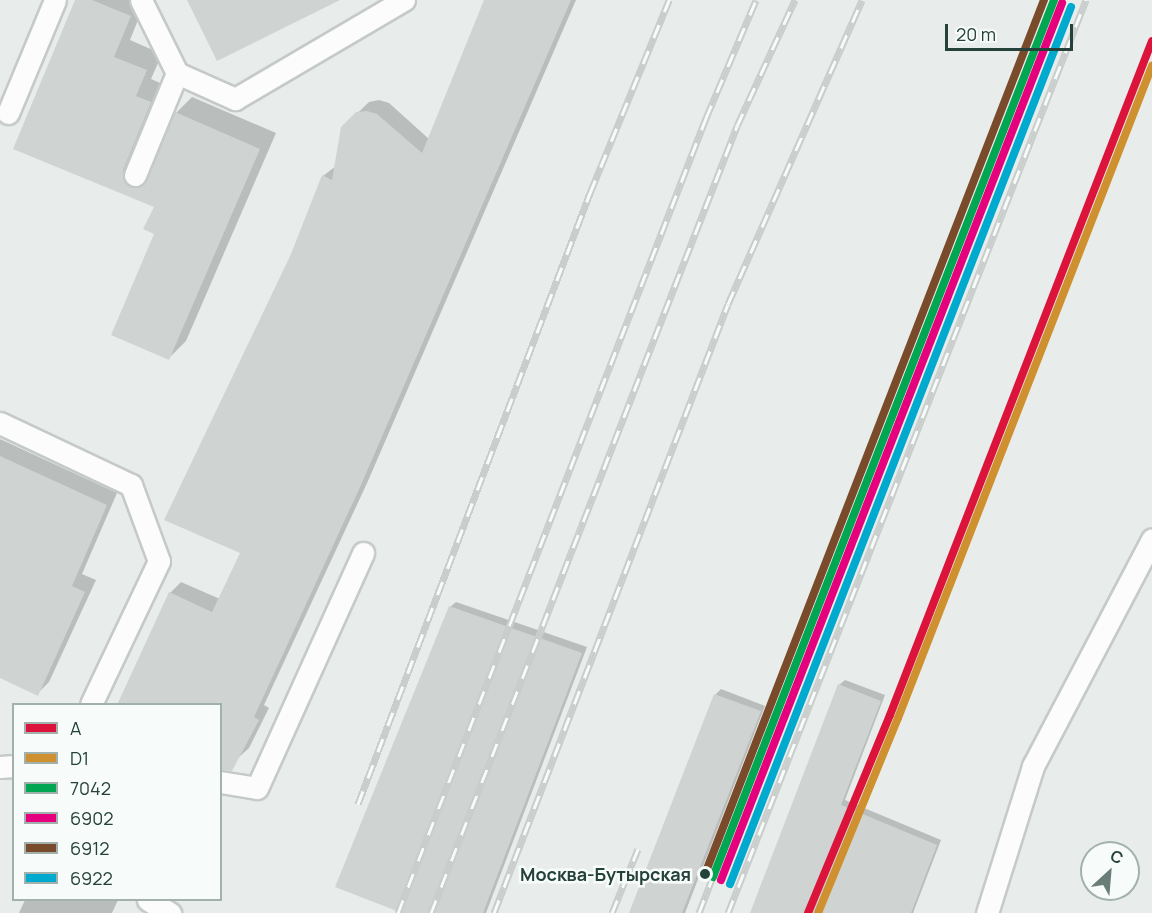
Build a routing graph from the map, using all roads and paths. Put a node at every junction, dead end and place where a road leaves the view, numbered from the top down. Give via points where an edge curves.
1 (55, 0) edge
2 (141, 0) edge
3 (404, 0) edge
4 (177, 74) junction
5 (8, 113) dead end
6 (135, 175) dead end
7 (0, 423) edge
8 (1152, 539) edge
9 (363, 553) dead end
10 (92, 703) edge
11 (222, 782) edge
12 (150, 901) edge
13 (171, 913) edge
14 (987, 913) edge

1 - 5 lane
2 - 4 lane
3 - 4 lane via 235,99
4 - 6 lane
7 - 10 lane via 131,485 159,561
8 - 14 lane via 1033,766
9 - 11 lane via 257,788
12 - 13 lane

